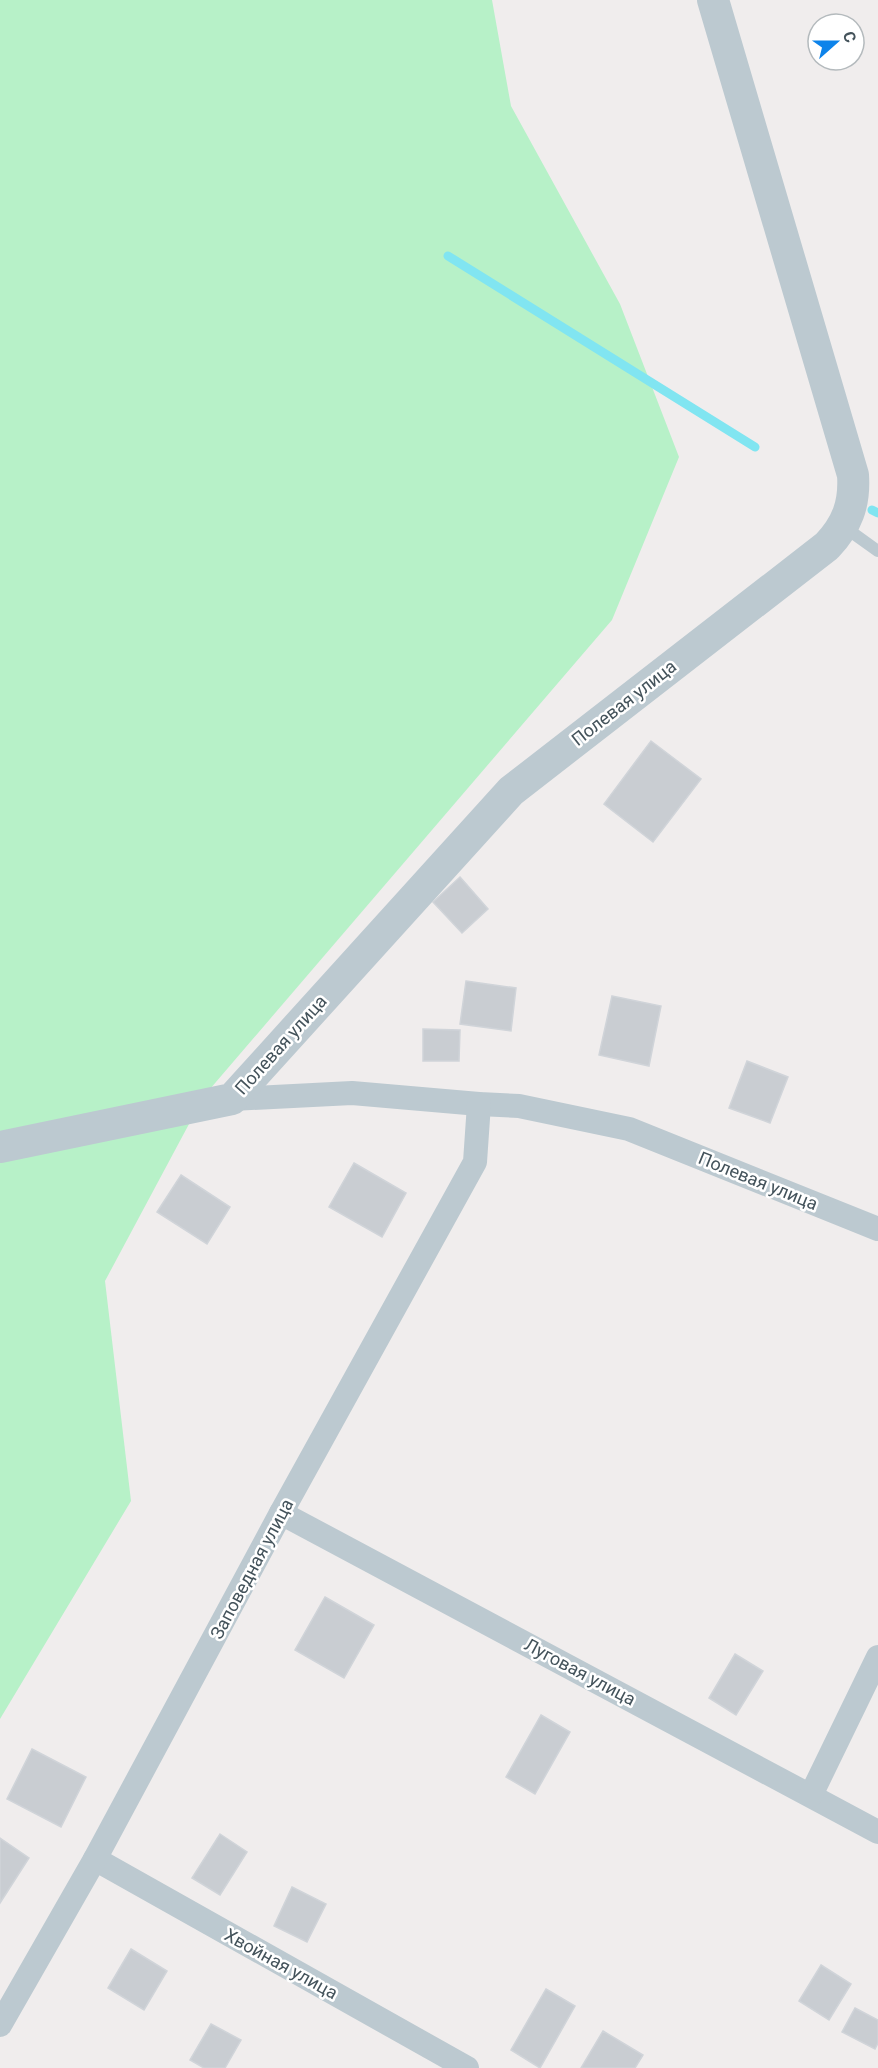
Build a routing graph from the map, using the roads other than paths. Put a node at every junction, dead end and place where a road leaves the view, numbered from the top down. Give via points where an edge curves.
1 (713, 0) edge
2 (835, 536) junction
3 (878, 551) edge
4 (232, 1099) junction
5 (479, 1104) junction
6 (0, 1147) edge
7 (878, 1229) edge
8 (281, 1513) junction
9 (878, 1657) edge
10 (810, 1795) junction
11 (878, 1832) edge
12 (94, 1859) junction
13 (0, 2025) edge
14 (467, 2068) edge

1 - 2 street via 853,475 852,501
2 - 3 lane
2 - 4 street, Полевая улица via 511,791
4 - 5 street, Полевая улица via 352,1093
4 - 6 street
5 - 7 street, Полевая улица via 519,1106 630,1129
5 - 8 street, Заповедная улица via 475,1162
8 - 10 street, Луговая улица
8 - 12 street, Заповедная улица
9 - 10 street
10 - 11 street, Луговая улица
12 - 13 street, Заповедная улица
12 - 14 street, Хвойная улица

